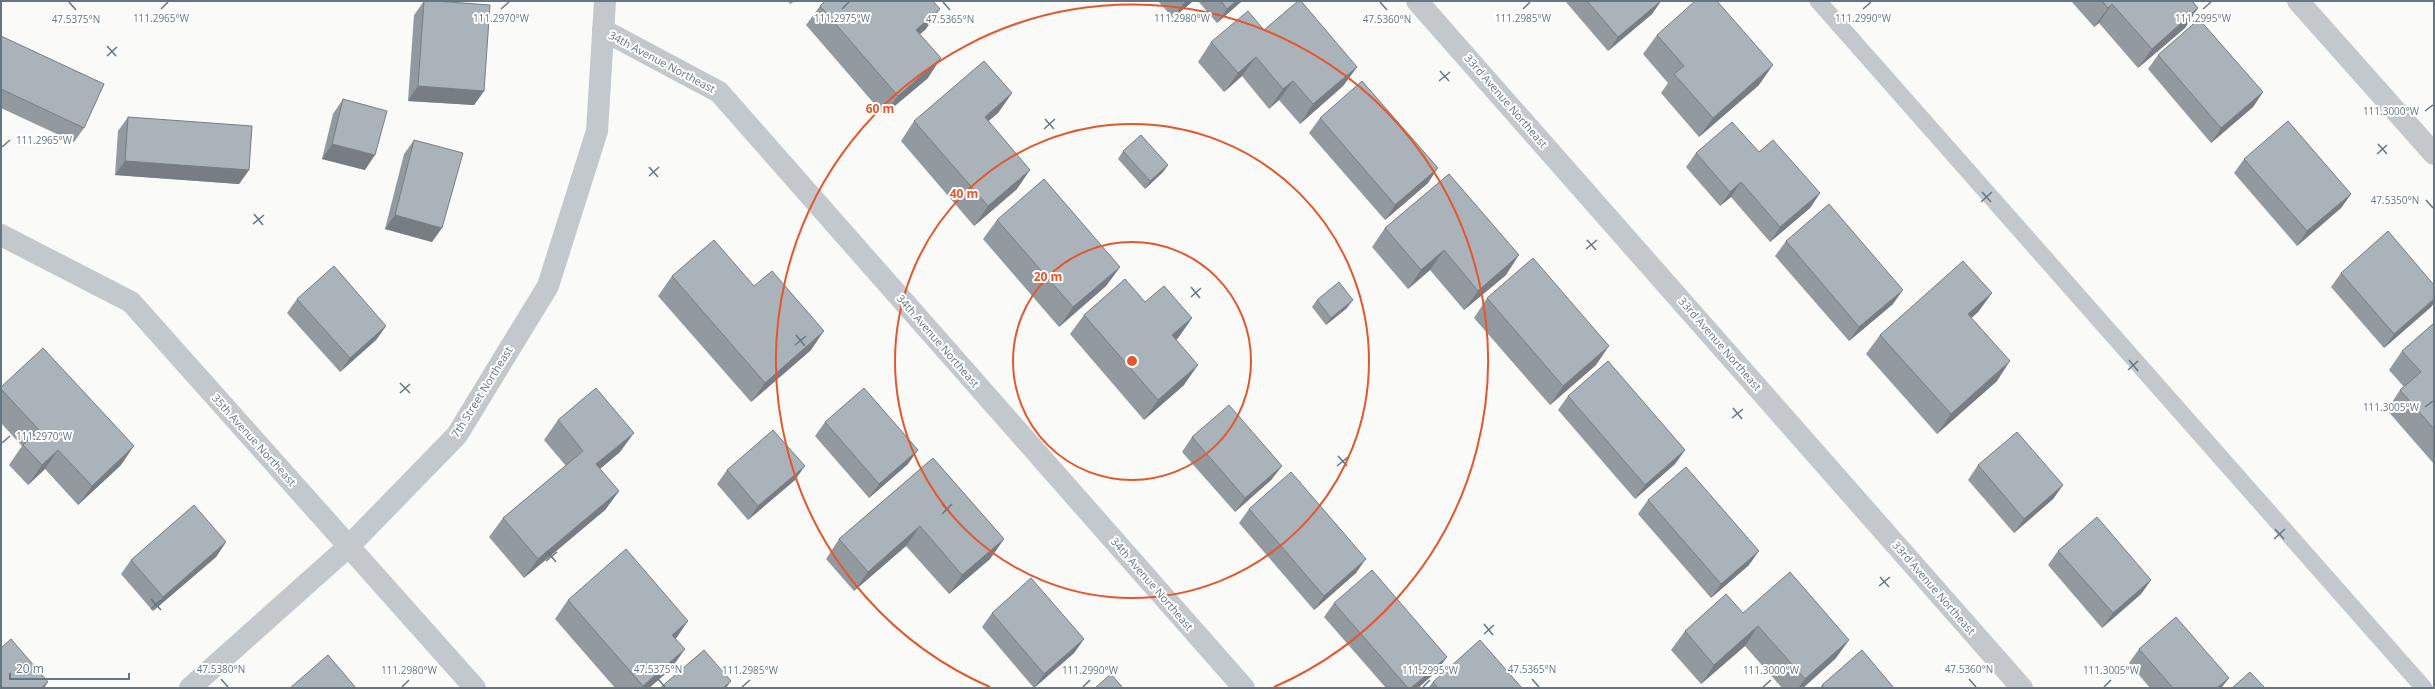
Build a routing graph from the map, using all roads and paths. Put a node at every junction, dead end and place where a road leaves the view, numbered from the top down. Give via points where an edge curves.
1 (605, 1) edge
2 (1418, 1) edge
3 (1818, 1) edge
4 (2298, 1) edge
5 (603, 30) junction
6 (2434, 154) edge
7 (1, 235) edge
8 (349, 546) junction
9 (190, 688) edge
10 (475, 688) edge
11 (1244, 688) edge
12 (2022, 688) edge
13 (2424, 688) edge

1 - 5 street, 7th Street Northeast
2 - 12 street, 33rd Avenue Northeast
3 - 13 lane
4 - 6 street
5 - 8 street, 7th Street Northeast via 597,131 548,286 457,435
5 - 11 street, 34th Avenue Northeast via 719,92
7 - 8 street, 35th Avenue Northeast via 131,302
8 - 9 street, 7th Street Northeast
8 - 10 street, 35th Avenue Northeast

